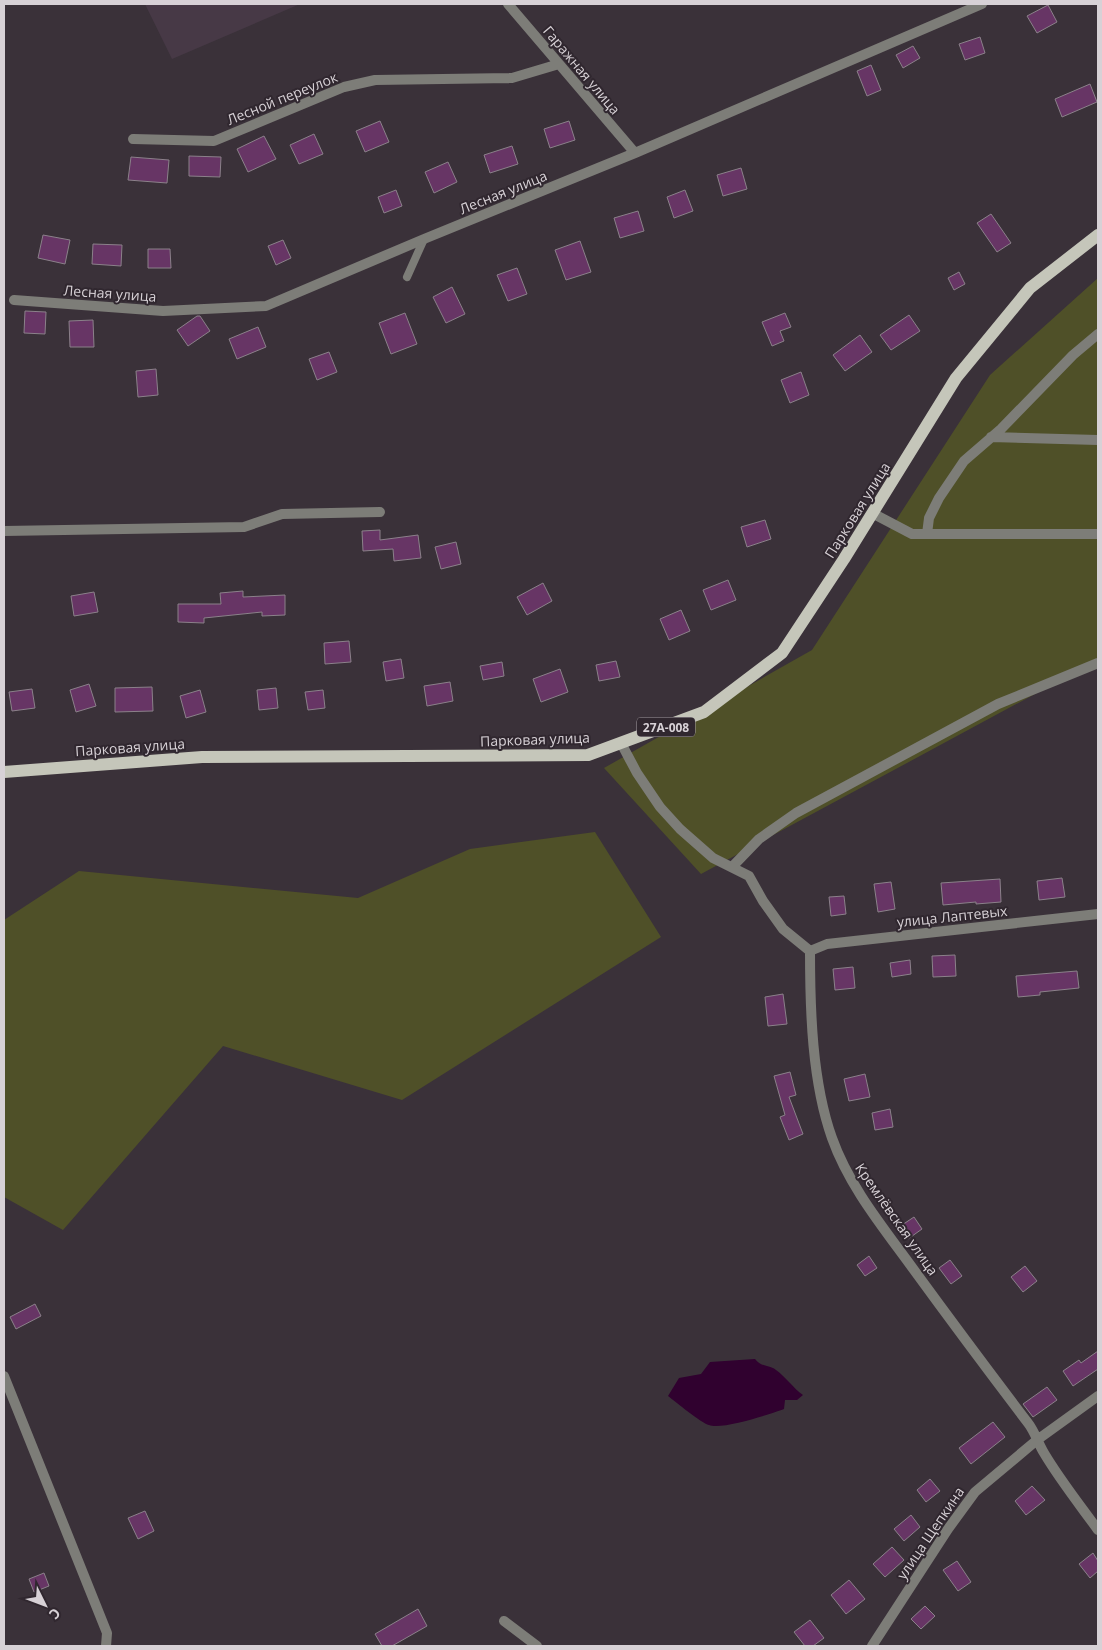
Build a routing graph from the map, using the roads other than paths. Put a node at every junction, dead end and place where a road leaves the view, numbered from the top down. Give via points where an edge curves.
1 (508, 4) edge
2 (982, 4) edge
3 (559, 64) junction
4 (133, 139) dead end
5 (635, 154) junction
6 (1098, 235) edge
7 (424, 238) junction
8 (407, 277) dead end
9 (14, 300) dead end
10 (1098, 334) edge
11 (991, 437) junction
12 (1098, 440) edge
13 (380, 512) dead end
14 (872, 513) junction
15 (4, 531) edge
16 (927, 534) junction
17 (1098, 534) edge
18 (1098, 663) edge
19 (621, 743) junction
20 (4, 772) edge
21 (732, 867) junction
22 (1098, 914) edge
23 (810, 951) junction
24 (4, 1376) edge
25 (1098, 1396) edge
26 (1037, 1440) junction
27 (1098, 1530) edge
28 (504, 1621) dead end
29 (106, 1646) edge
30 (537, 1646) edge
31 (872, 1646) edge

1 - 3 street, Гаражная улица
2 - 5 street, Лесная улица
3 - 4 street, Лесной переулок via 512,78 375,80 344,86 214,141
3 - 5 street, Гаражная улица
5 - 7 street, Лесная улица
6 - 14 main road, Парковая улица / 27А-008 via 1030,288 956,378
7 - 8 lane
7 - 9 street, Лесная улица via 266,306 163,311
10 - 11 street
11 - 12 street
11 - 16 street via 964,461 949,483 929,518
13 - 15 street via 282,514 244,527
14 - 16 street via 912,534
14 - 19 main road, Парковая улица / 27А-008 via 782,652 704,712
16 - 17 street
18 - 21 street via 998,704 796,813 759,839
19 - 20 main road, Парковая улица / 27А-008 via 588,756 202,757
19 - 21 street via 637,773 667,815 713,858
21 - 23 street via 749,876 783,929
22 - 23 street, улица Лаптевых via 827,944
23 - 26 street, Кремлёвская улица via 816,1067 823,1107 840,1160 853,1185 1030,1426
24 - 29 street via 107,1632
25 - 26 street, улица Щепкина
26 - 27 street, Кремлёвская улица
26 - 31 street, улица Щепкина via 974,1492
28 - 30 street

